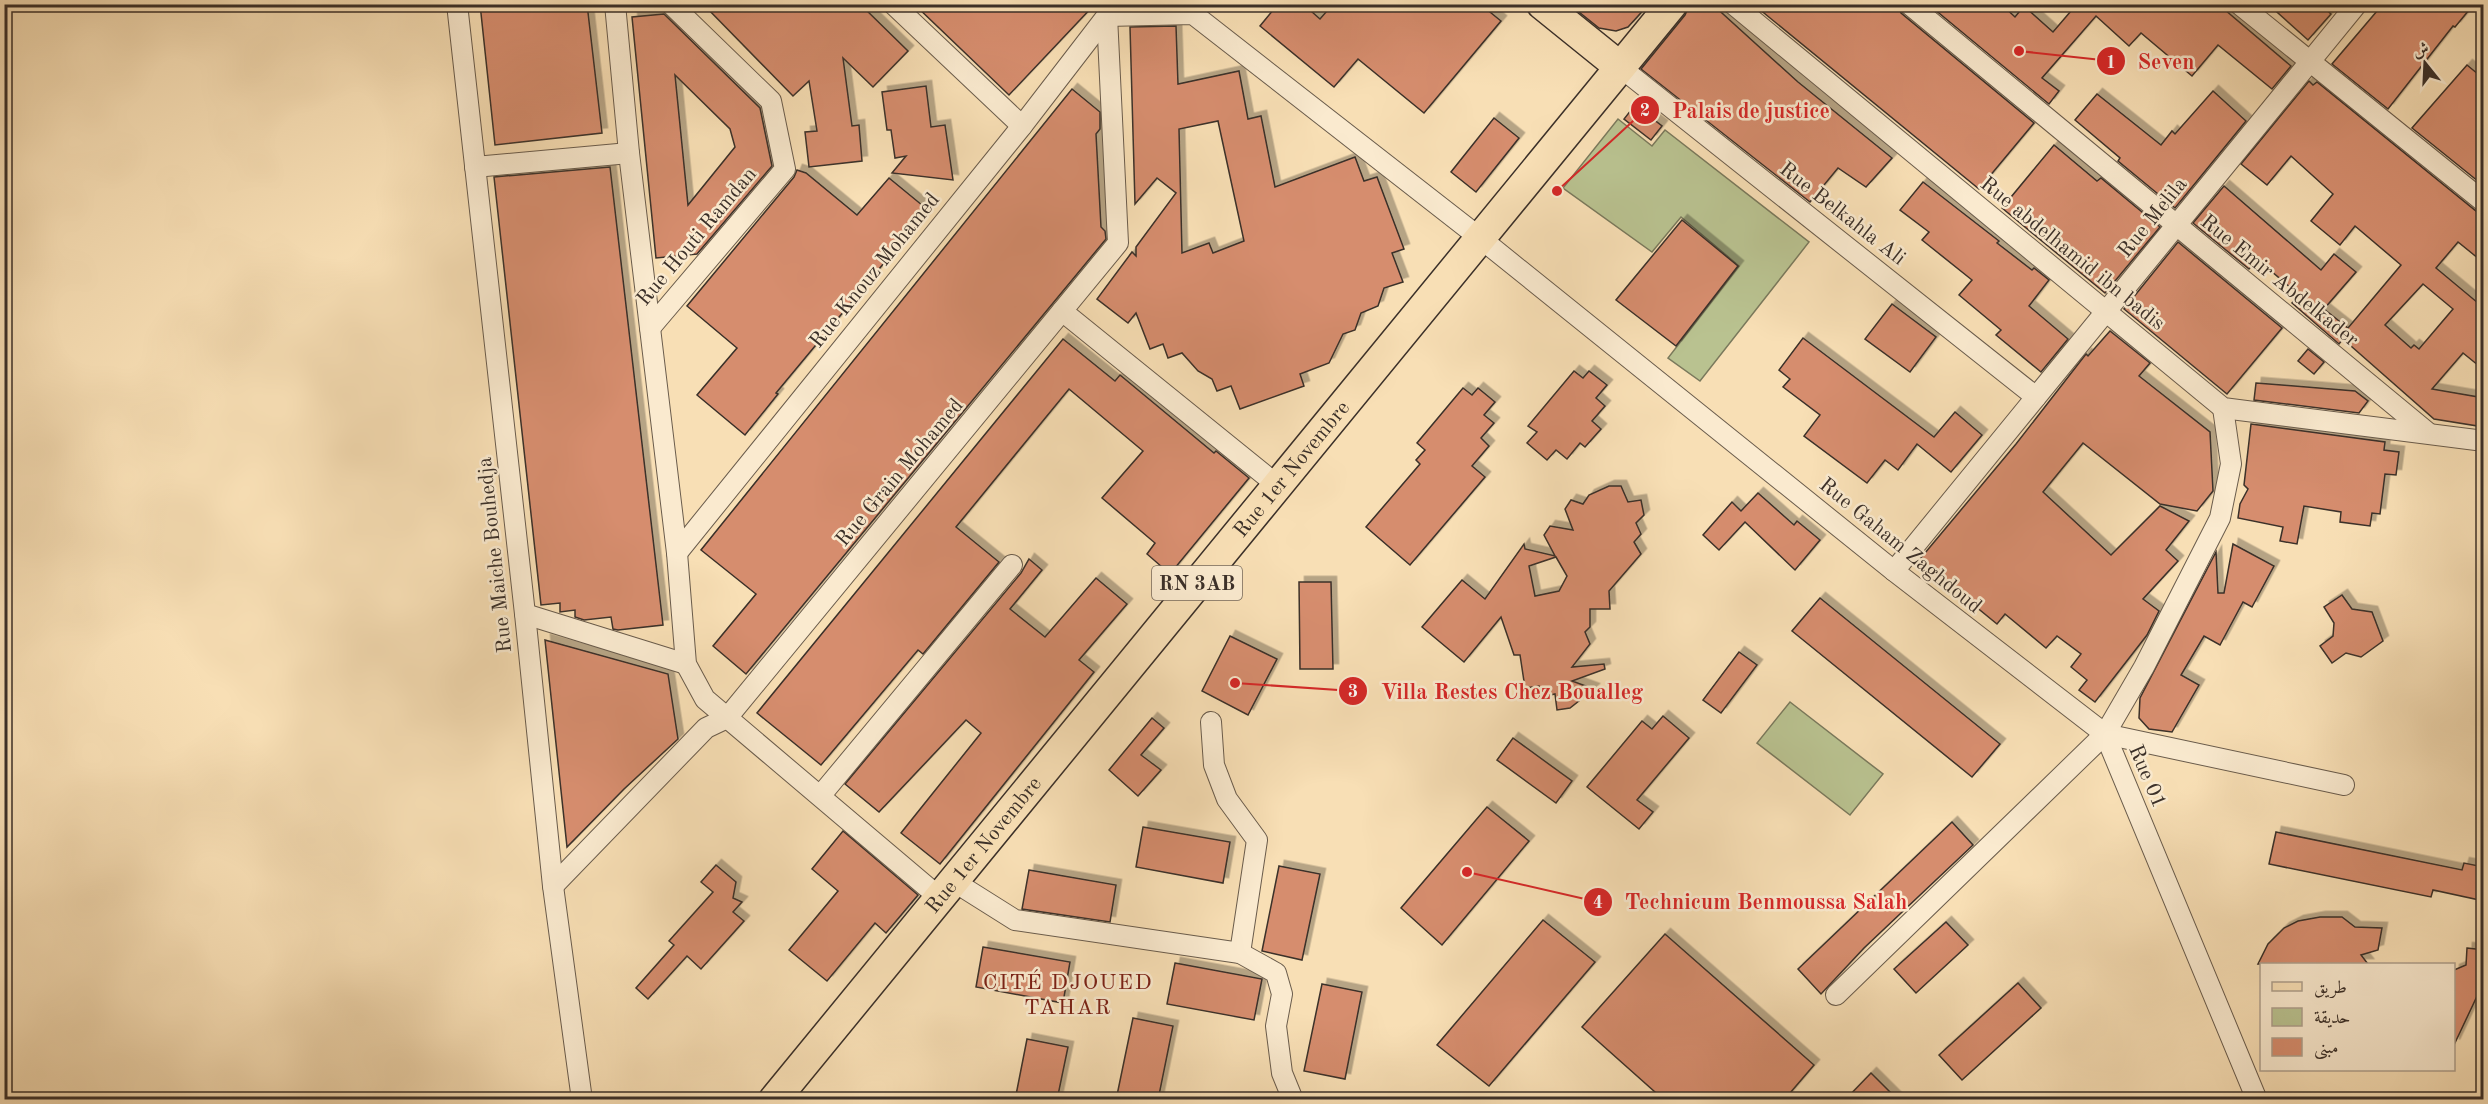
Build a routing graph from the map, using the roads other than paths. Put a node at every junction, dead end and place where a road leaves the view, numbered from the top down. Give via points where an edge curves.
1 (457, 4) edge
2 (615, 4) edge
3 (671, 4) edge
4 (894, 4) edge
5 (1161, 4) edge
6 (1542, 4) edge
7 (1671, 4) edge
8 (1733, 4) edge
9 (1909, 4) edge
10 (2239, 4) edge
11 (2357, 4) edge
12 (1110, 10) edge
13 (1194, 14) junction
14 (2310, 62) junction
15 (1620, 67) junction
16 (1022, 126) junction
17 (629, 153) junction
18 (475, 167) junction
19 (2484, 202) edge
20 (2176, 226) junction
21 (1480, 238) junction
22 (1062, 311) junction
23 (2106, 311) junction
24 (650, 328) junction
25 (2036, 398) junction
26 (2223, 408) junction
27 (2427, 432) junction
28 (2484, 441) edge
29 (1278, 485) junction
30 (677, 553) junction
31 (1012, 565) dead end
32 (1894, 571) junction
33 (525, 614) junction
34 (686, 664) junction
35 (727, 718) junction
36 (1211, 722) dead end
37 (2105, 734) junction
38 (2344, 785) dead end
39 (821, 795) junction
40 (553, 886) junction
41 (947, 889) junction
42 (1240, 953) junction
43 (1836, 995) dead end
44 (582, 1100) edge
45 (774, 1100) edge
46 (1293, 1100) edge
47 (2257, 1100) edge

1 - 18 street, Rue Maiche Bouhedja
2 - 17 street
3 - 24 street, Rue Houti Ramdan via 771,101 785,169
4 - 16 street
5 - 13 street
6 - 15 main road
7 - 15 main road, Rue 1er Novembre
8 - 23 street, Rue abdelhamid ibn badis
9 - 20 street, Rue Emir Abdelkader
10 - 14 street
11 - 14 street, Rue Melila
12 - 13 street
12 - 16 street, Rue Knouz Mohamed
12 - 22 street, Rue Grain Mohamed via 1118,243
13 - 21 street, Rue Gaham Zaghdoud
14 - 19 street
14 - 20 street, Rue Melila
15 - 21 main road, Rue 1er Novembre / RN 3AB
15 - 25 street, Rue Belkahla Ali
16 - 30 street, Rue Knouz Mohamed
17 - 18 street
17 - 24 street
18 - 33 street, Rue Maiche Bouhedja
20 - 23 street, Rue Melila
20 - 27 street, Rue Emir Abdelkader
21 - 29 main road, Rue 1er Novembre / RN 3AB
21 - 32 street, Rue Gaham Zaghdoud
22 - 29 street
22 - 35 street, Rue Grain Mohamed
23 - 25 street, Rue Melila
23 - 26 street, Rue abdelhamid ibn badis
24 - 30 street
25 - 32 street, Rue Melila
26 - 27 street
26 - 37 street, Rue 01 via 2231,464 2220,518
27 - 28 street
29 - 41 main road, Rue 1er Novembre / RN 3AB
30 - 34 street
31 - 39 street
32 - 37 street, Rue Gaham Zaghdoud
33 - 34 street
33 - 40 street, Rue Maiche Bouhedja
34 - 35 street via 705,699
35 - 39 street
35 - 40 street, Rue Grain Mohamed via 706,728
36 - 42 street via 1214,765 1227,799 1257,840
37 - 38 street, Rue Gaham Zaghdoud
37 - 43 street
37 - 47 street, Rue 01
39 - 41 street
40 - 44 street, Rue Maiche Bouhedja
41 - 42 street via 1015,920
41 - 45 main road, Rue 1er Novembre / RN 3AB
42 - 46 street via 1276,973 1282,994 1276,1026 1282,1073

